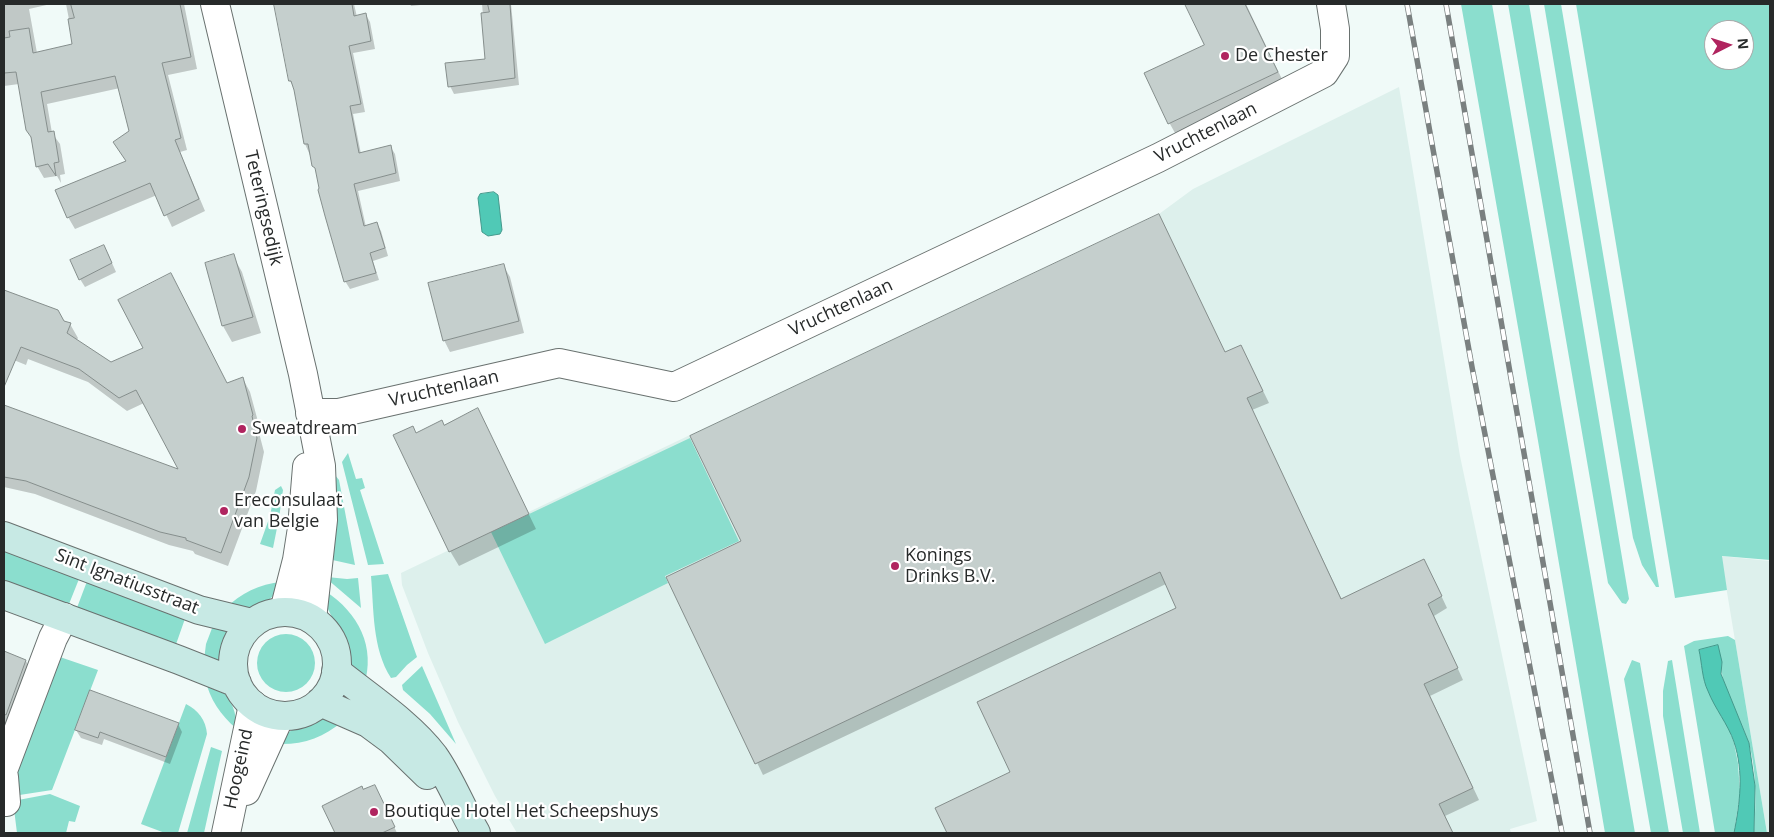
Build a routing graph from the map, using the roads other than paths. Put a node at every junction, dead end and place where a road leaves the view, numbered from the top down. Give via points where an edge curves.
1 (215, 4) edge
2 (1331, 4) edge
3 (310, 413) junction
4 (4, 536) edge
5 (4, 594) edge
6 (284, 612) junction
7 (64, 617) junction
8 (312, 619) junction
9 (252, 623) junction
10 (336, 671) junction
11 (236, 683) junction
12 (320, 702) junction
13 (253, 705) junction
14 (280, 716) junction
15 (4, 768) edge
16 (462, 808) junction
17 (226, 833) edge
18 (476, 833) edge

1 - 3 street, Teteringsedijk
2 - 3 street, Vruchtenlaan via 1335,56 1324,73 1158,158 674,387 560,363 339,413
3 - 6 street, Teteringsedijk via 302,528
3 - 8 street, Teteringsedijk via 321,466 323,502
4 - 9 main road, Sint Ignatiusstraat via 200,610
5 - 7 main road
6 - 8 main road via 299,613
6 - 9 main road
7 - 11 main road
7 - 15 street
8 - 10 main road via 332,641
9 - 11 main road via 241,635 234,651 232,667
10 - 12 main road via 328,693
10 - 16 main road via 407,728 432,755 449,779
11 - 13 main road
12 - 14 main road via 301,713
12 - 16 main road via 368,723
13 - 14 main road
13 - 17 street, Hoogeind
14 - 17 street, Hoogeind
16 - 18 main road

